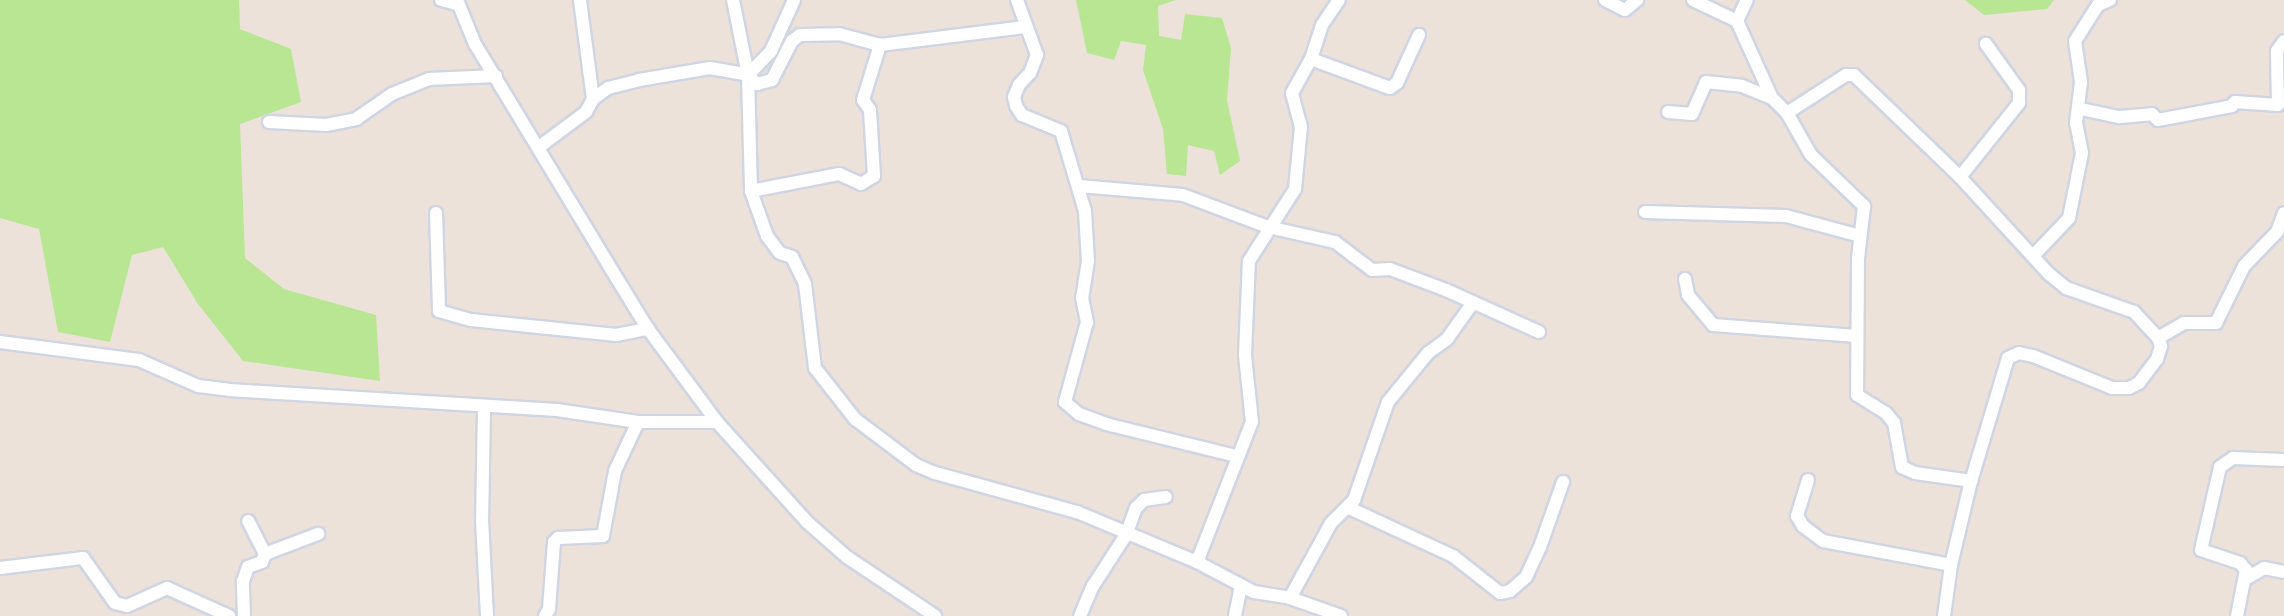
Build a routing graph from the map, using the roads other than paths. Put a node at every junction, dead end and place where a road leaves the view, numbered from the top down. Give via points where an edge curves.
1 (441, 0) edge
2 (580, 0) edge
3 (733, 0) edge
4 (794, 0) edge
5 (1017, 0) edge
6 (1338, 0) edge
7 (1605, 0) edge
8 (1637, 0) edge
9 (1693, 0) edge
10 (1747, 0) edge
11 (2110, 0) edge
12 (457, 2) edge
13 (1737, 21) junction
14 (1025, 27) junction
15 (1419, 35) dead end
16 (2284, 41) edge
17 (1986, 44) dead end
18 (880, 45) junction
19 (1311, 59) junction
20 (748, 75) junction
21 (496, 76) junction
22 (1772, 98) junction
23 (592, 99) junction
24 (2080, 109) junction
25 (1668, 112) dead end
26 (1787, 113) junction
27 (269, 122) dead end
28 (539, 147) junction
29 (1960, 177) junction
30 (1079, 186) junction
31 (751, 191) junction
32 (1645, 212) dead end
33 (436, 213) dead end
34 (2284, 213) edge
35 (1268, 228) junction
36 (2280, 235) edge
37 (1860, 236) junction
38 (2033, 256) junction
39 (1685, 279) dead end
40 (1472, 304) junction
41 (648, 329) junction
42 (1539, 332) dead end
43 (1857, 336) junction
44 (2158, 338) junction
45 (0, 342) edge
46 (484, 409) junction
47 (638, 422) junction
48 (717, 422) junction
49 (1236, 456) junction
50 (2284, 460) edge
51 (1808, 480) dead end
52 (1971, 481) junction
53 (1563, 482) dead end
54 (1166, 497) dead end
55 (1347, 507) junction
56 (249, 521) dead end
57 (318, 534) dead end
58 (1126, 535) junction
59 (265, 554) junction
60 (1197, 562) junction
61 (1951, 566) junction
62 (0, 568) edge
63 (2284, 572) edge
64 (2247, 578) junction
65 (1241, 586) junction
66 (1290, 598) junction
67 (229, 616) edge
68 (244, 616) edge
69 (487, 616) edge
70 (545, 616) edge
71 (936, 616) edge
72 (1080, 616) edge
73 (1235, 616) edge
74 (1341, 616) edge
75 (1944, 616) edge
76 (2237, 616) edge

1 - 12 street
2 - 23 street
3 - 20 street
4 - 20 street via 771,51
5 - 14 street
6 - 19 street via 1322,26
7 - 8 street via 1624,10
9 - 13 street
10 - 13 street
11 - 24 street via 2098,5 2075,41
12 - 21 street via 475,44
13 - 22 street
14 - 18 street
14 - 30 street via 1037,55 1014,97 1016,106 1022,115 1060,130
15 - 19 street via 1397,83 1390,88
16 - 24 street via 2277,51 2278,105 2235,102 2232,106 2158,120 2152,114 2120,117
17 - 29 street via 2019,90 2019,103
18 - 20 street via 839,34 800,35 792,41 772,80 756,84
18 - 31 street via 863,100 870,110 874,176 861,184 839,174
19 - 35 street via 1292,93 1301,127 1295,189
20 - 23 street via 710,68 608,88
20 - 31 street
21 - 27 street via 429,80 392,94 356,119 326,125
21 - 28 street
22 - 25 street via 1742,86 1706,82 1692,114
22 - 26 street
23 - 28 street via 586,112
24 - 38 street via 2076,123 2082,153 2069,218
26 - 29 street via 1846,75 1854,75
26 - 37 street via 1811,155 1864,206
28 - 41 street
29 - 38 street
30 - 35 street via 1183,195
30 - 49 street via 1088,261 1082,289 1087,322 1065,402 1079,414 1106,424
31 - 58 street via 767,236 780,253 792,257 805,284 815,368 855,419 916,465 1077,512
32 - 37 street via 1786,216
33 - 41 street via 439,311 471,320 616,334
34 - 36 street
35 - 40 street via 1335,242 1372,270 1390,269
35 - 49 street via 1249,261 1245,355 1252,422 1245,445
36 - 44 street via 2244,266 2216,323 2184,322
37 - 43 street
38 - 44 street via 2066,288 2134,312
39 - 43 street via 1688,295 1713,325
40 - 42 street
40 - 55 street via 1447,339 1428,353 1388,402 1358,491
41 - 48 street
43 - 52 street via 1857,395 1886,413 1894,423 1902,466 1915,473
44 - 52 street via 2161,346 2157,359 2139,383 2129,388 2112,388 2033,356 2019,353 2008,358
45 - 46 street via 139,360 198,386
46 - 47 street via 557,410
46 - 69 street via 482,520
47 - 48 street
47 - 70 street via 618,462 603,536 558,538 554,542
48 - 71 street via 807,522 847,558
49 - 60 street via 1219,512
50 - 64 street via 2233,458 2220,467 2201,550 2240,562
51 - 61 street via 1797,516 1803,526 1823,541
52 - 61 street
53 - 55 street via 1526,577 1510,591 1500,593 1453,556
54 - 58 street via 1140,503
55 - 66 street via 1331,523
56 - 59 street
57 - 59 street
58 - 60 street
58 - 72 street via 1093,586
59 - 68 street via 262,562 248,567 243,581
60 - 65 street
61 - 75 street
62 - 67 street via 83,558 115,603 127,606 167,588
63 - 64 street via 2264,568
64 - 76 street
65 - 66 street
65 - 73 street
66 - 74 street

